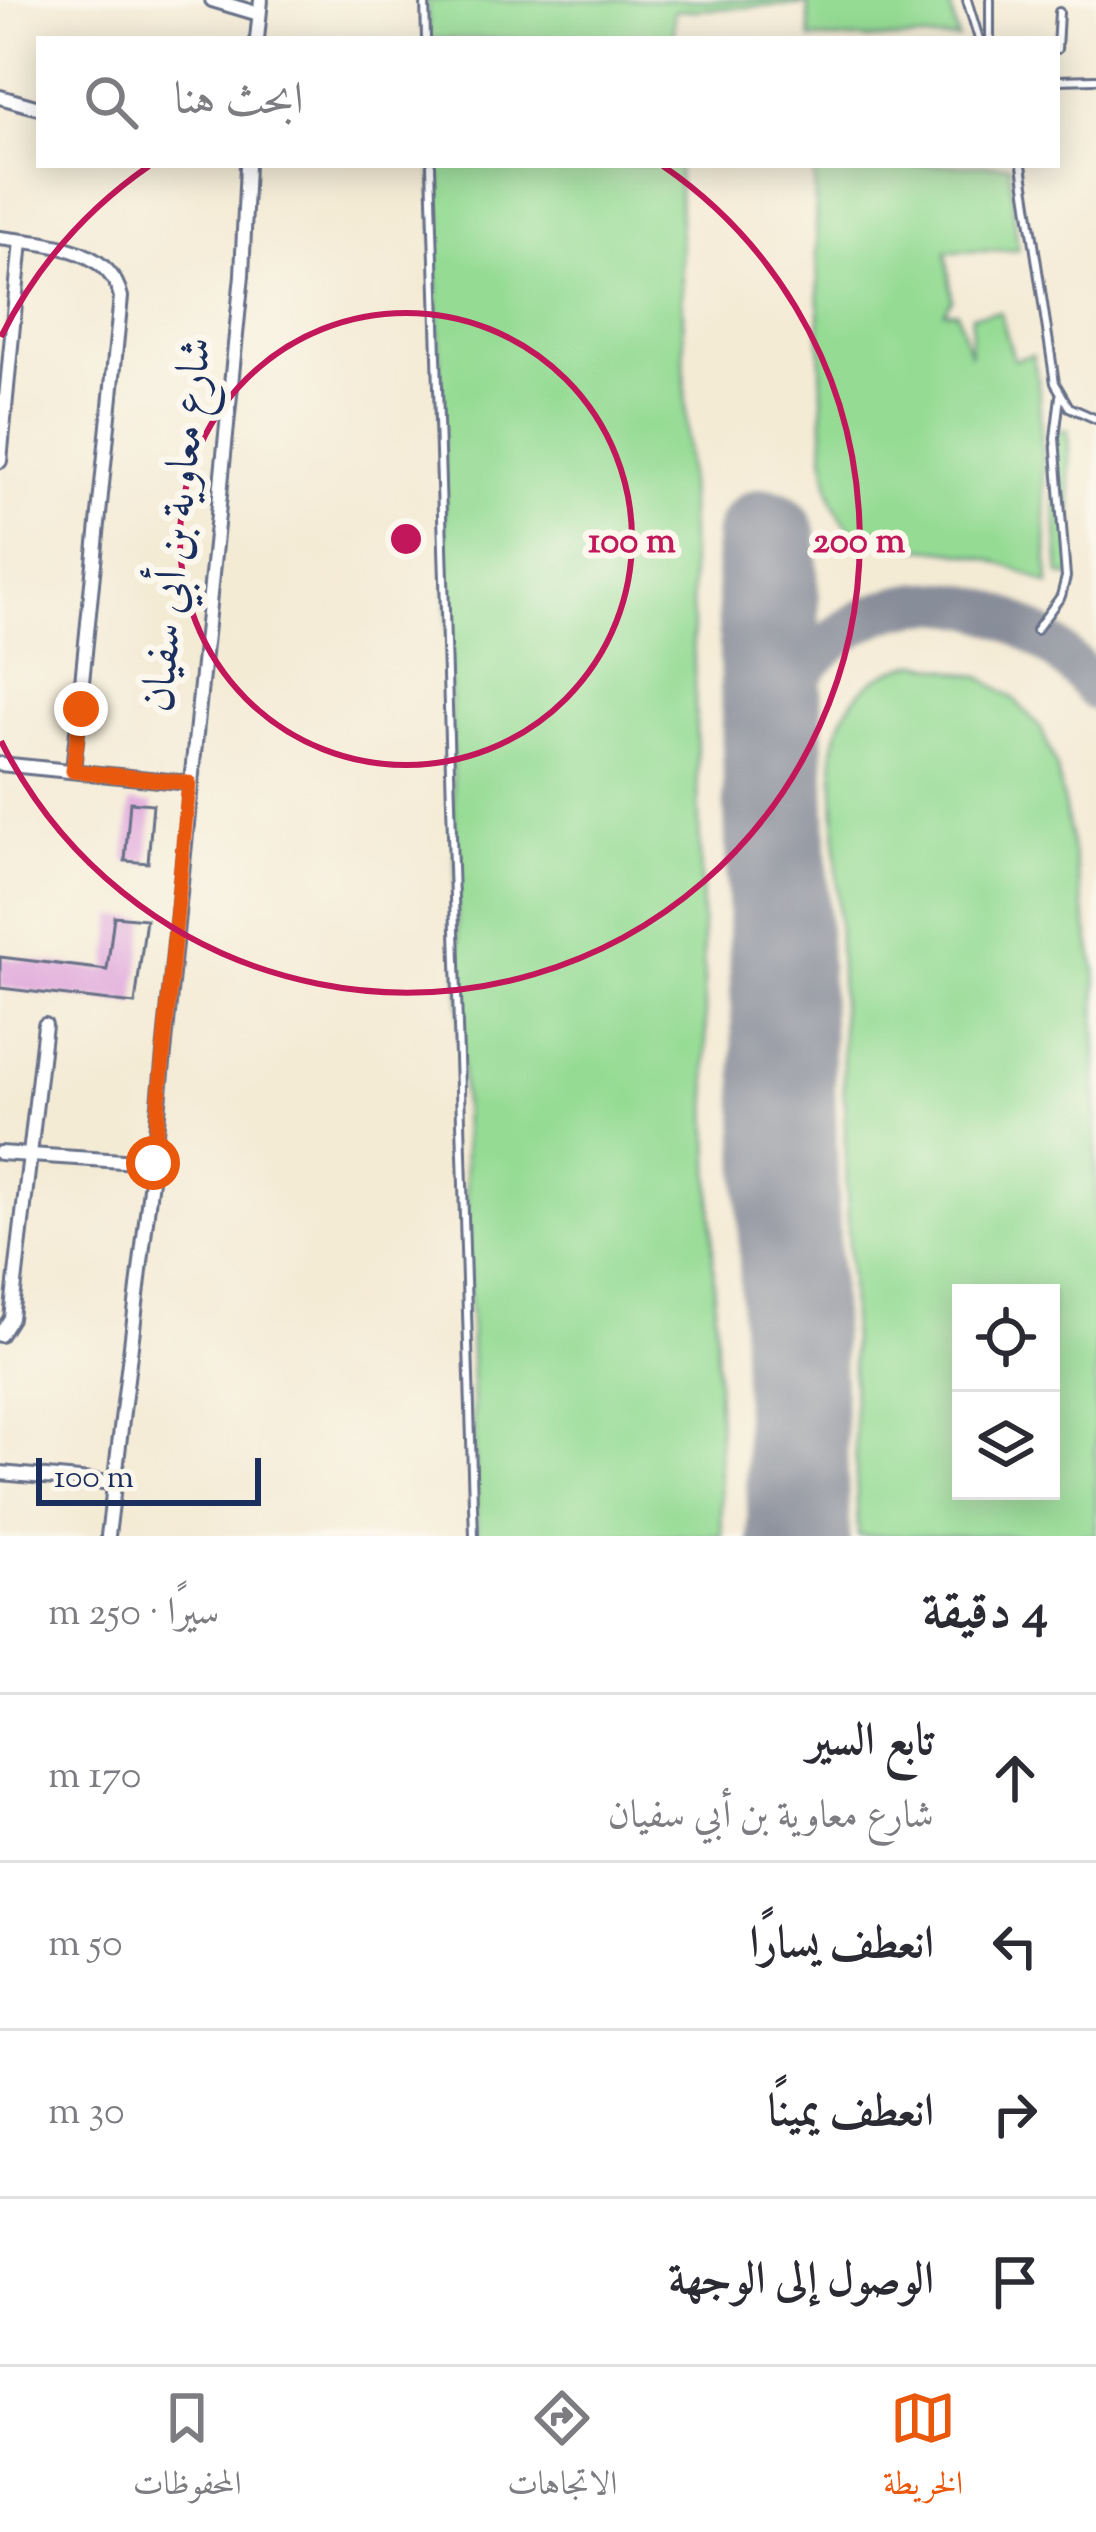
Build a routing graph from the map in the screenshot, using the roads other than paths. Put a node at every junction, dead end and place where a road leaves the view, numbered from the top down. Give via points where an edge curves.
1 (212, 0) edge
2 (425, 0) edge
3 (967, 0) edge
4 (990, 0) edge
5 (260, 7) edge
6 (1059, 13) dead end
7 (427, 36) edge
8 (978, 36) edge
9 (990, 36) edge
10 (1058, 36) edge
11 (1060, 80) edge
12 (1096, 80) edge
13 (0, 97) edge
14 (36, 107) edge
15 (247, 168) edge
16 (431, 168) edge
17 (1022, 168) edge
18 (0, 238) edge
19 (21, 241) junction
20 (1060, 396) junction
21 (3, 415) edge
22 (1096, 418) edge
23 (0, 460) edge
24 (1036, 630) dead end
25 (0, 764) edge
26 (73, 771) junction
27 (189, 783) junction
28 (46, 1025) dead end
29 (0, 1153) edge
30 (30, 1156) junction
31 (153, 1163) junction
32 (0, 1335) edge
33 (0, 1473) edge
34 (114, 1483) junction
35 (108, 1536) edge
36 (474, 1536) edge

1 - 5 street
2 - 7 lane
3 - 8 lane
4 - 9 lane
6 - 10 lane
11 - 12 lane
13 - 14 street
15 - 27 street, شارع معاوية بن أبي سفيان
16 - 36 lane
17 - 20 lane
18 - 19 street
19 - 21 street
19 - 26 street via 95,260 121,297
20 - 22 lane
20 - 24 lane via 1055,438 1066,577
21 - 23 street
25 - 26 street
26 - 27 street
27 - 31 street, شارع معاوية بن أبي سفيان
28 - 30 street
29 - 30 street
30 - 31 street
30 - 32 street via 11,1318
31 - 34 street, شارع معاوية بن أبي سفيان
33 - 34 street
34 - 35 street, شارع معاوية بن أبي سفيان

